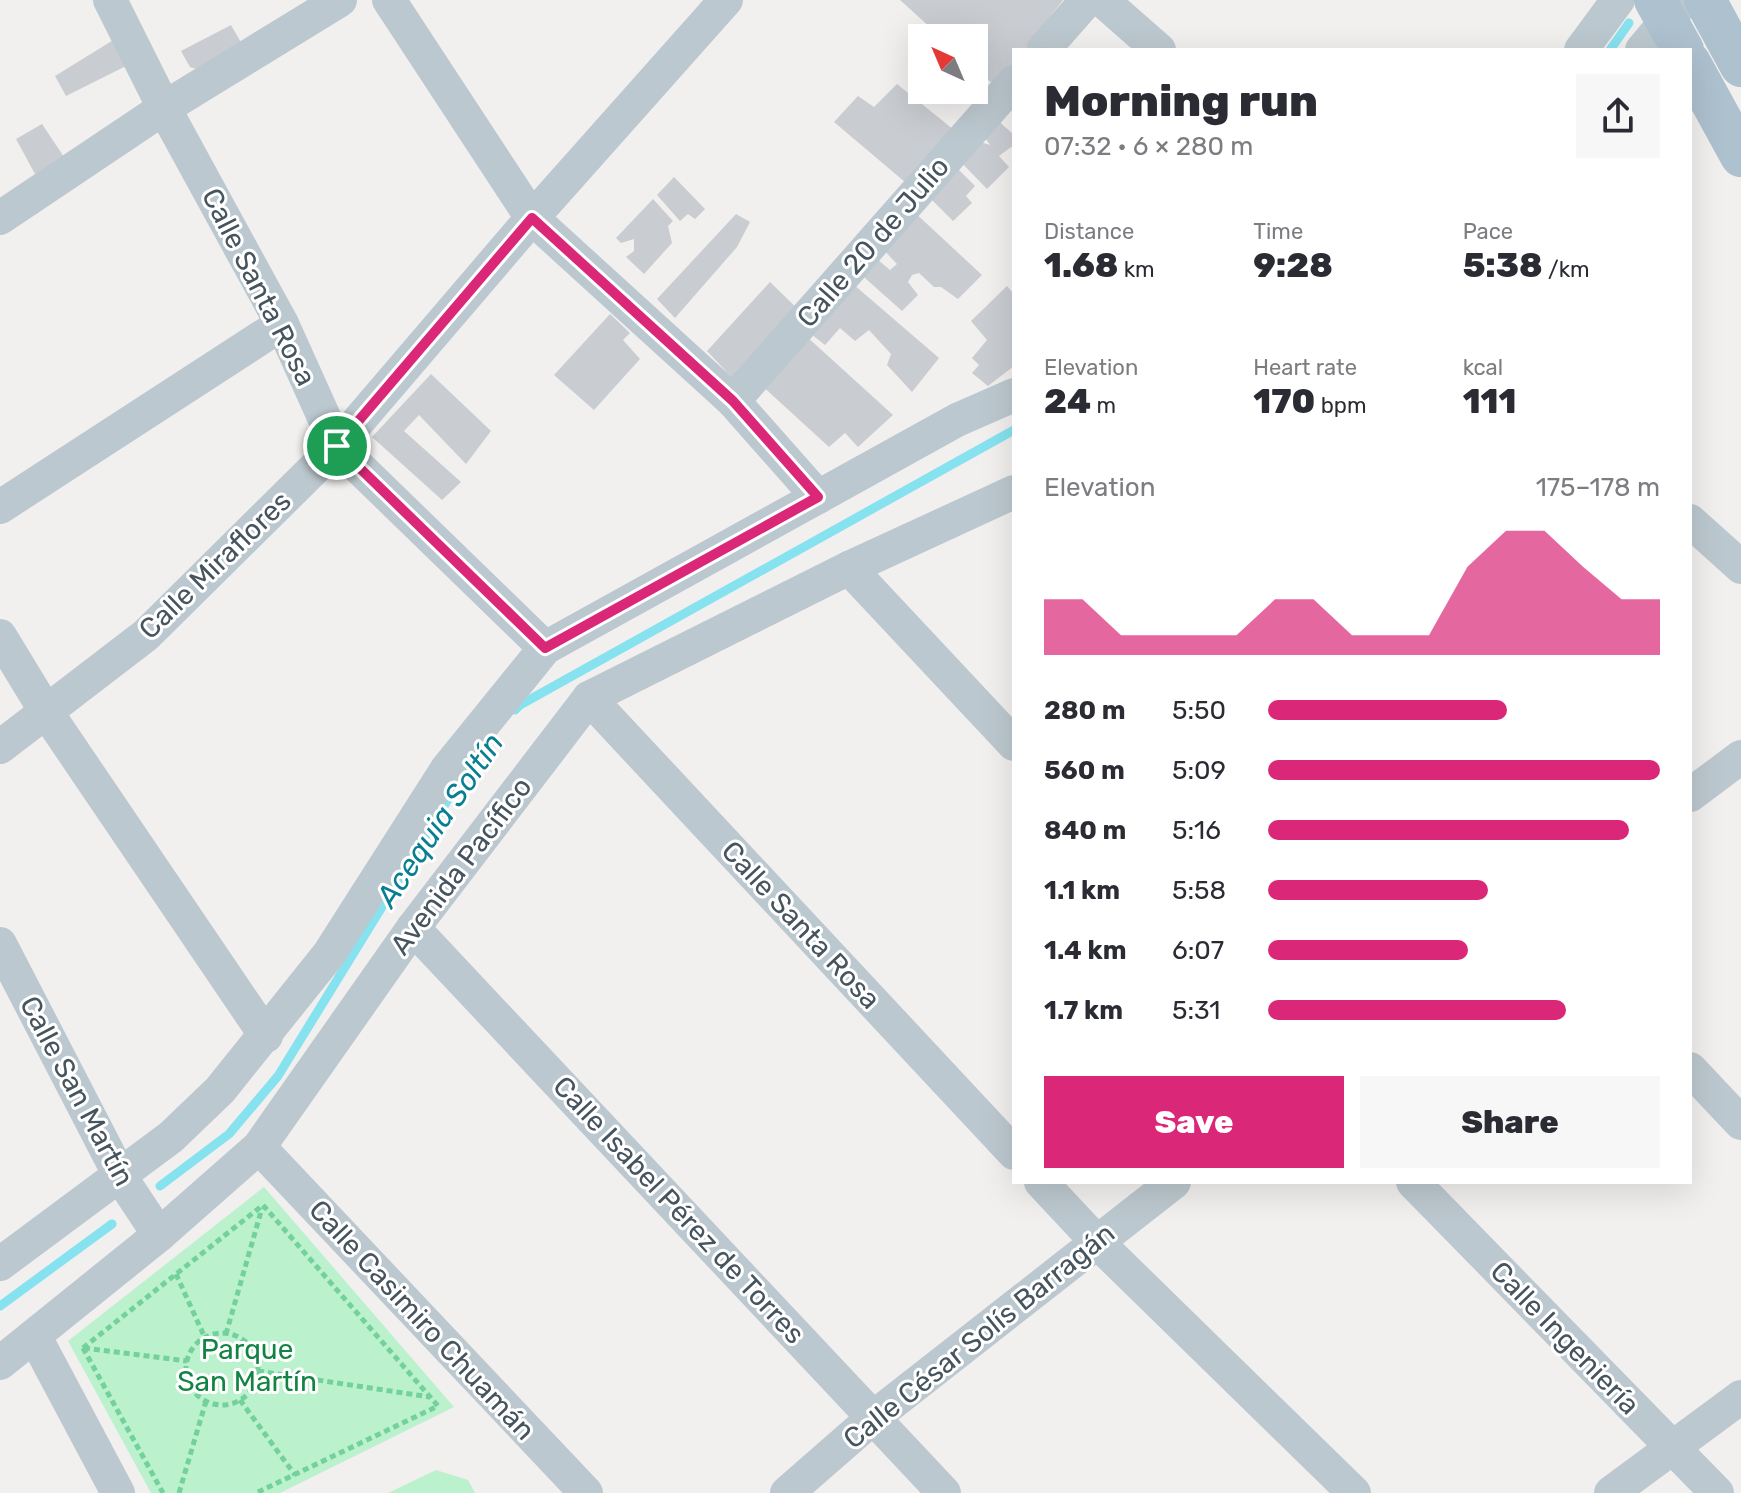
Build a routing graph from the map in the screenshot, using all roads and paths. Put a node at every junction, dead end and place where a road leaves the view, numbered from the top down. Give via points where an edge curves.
1 (110, 0) edge
2 (340, 0) edge
3 (389, 0) edge
4 (726, 0) edge
5 (1087, 0) edge
6 (1102, 0) edge
7 (1618, 0) edge
8 (1705, 0) edge
9 (1045, 48) edge
10 (1157, 48) edge
11 (1582, 48) edge
12 (1741, 66) edge
13 (1692, 67) edge
14 (1012, 84) edge
15 (164, 108) junction
16 (1741, 156) edge
17 (0, 218) edge
18 (532, 218) junction
19 (282, 324) junction
20 (1012, 396) edge
21 (733, 401) junction
22 (337, 446) junction
23 (1012, 493) edge
24 (818, 497) junction
25 (0, 507) edge
26 (1692, 523) edge
27 (1741, 567) edge
28 (849, 568) junction
29 (0, 636) edge
30 (545, 648) junction
31 (589, 698) junction
32 (45, 710) junction
33 (1012, 742) edge
34 (0, 747) edge
35 (1741, 757) edge
36 (1692, 794) edge
37 (413, 928) junction
38 (0, 944) edge
39 (266, 1036) junction
40 (1692, 1071) edge
41 (1741, 1123) edge
42 (259, 1147) junction
43 (1012, 1151) edge
44 (120, 1176) junction
45 (1043, 1184) edge
46 (1171, 1184) edge
47 (1415, 1184) edge
48 (263, 1205) junction
49 (159, 1235) junction
50 (1097, 1242) junction
51 (0, 1264) edge
52 (176, 1274) junction
53 (226, 1334) junction
54 (35, 1337) junction
55 (205, 1338) junction
56 (83, 1348) junction
57 (187, 1361) junction
58 (0, 1363) edge
59 (258, 1371) junction
60 (430, 1397) junction
61 (1741, 1397) edge
62 (240, 1400) junction
63 (206, 1401) junction
64 (874, 1417) junction
65 (1671, 1447) junction
66 (295, 1475) junction
67 (118, 1493) edge
68 (163, 1493) edge
69 (179, 1493) edge
70 (256, 1493) edge
71 (586, 1493) edge
72 (787, 1493) edge
73 (944, 1493) edge
74 (1354, 1493) edge
75 (1611, 1493) edge
76 (1717, 1493) edge

1 - 15 street, Calle Santa Rosa
2 - 15 street
3 - 18 street
4 - 18 street, Calle Miraflores
5 - 9 street
6 - 10 street
7 - 11 street
8 - 12 main road
13 - 16 main road
14 - 21 street, Calle 20 de Julio
15 - 17 street
15 - 19 street, Calle Santa Rosa
18 - 21 street
18 - 22 street, Calle Miraflores
19 - 22 street, Calle Santa Rosa
19 - 25 street
20 - 24 street via 957,420
21 - 24 street
22 - 30 street, Calle Santa Rosa
22 - 32 street, Calle Miraflores via 146,635
23 - 28 street, Avenida Pacífico
24 - 30 street
26 - 27 street
28 - 31 street, Avenida Pacífico
28 - 33 street
29 - 32 street
30 - 39 street via 447,769 329,954
31 - 37 street, Avenida Pacífico
31 - 43 street, Calle Santa Rosa
32 - 34 street, Calle Miraflores
32 - 39 street
35 - 36 street
37 - 42 street, Avenida Pacífico
37 - 64 street, Calle Isabel Pérez de Torres
38 - 44 street, Calle San Martín
39 - 44 street via 181,1128
40 - 41 street
42 - 49 street, Avenida Pacífico
42 - 71 street, Calle Casimiro Chuamán
44 - 49 street, Calle San Martín
44 - 51 street
45 - 50 street
46 - 50 street, Calle César Solís Barragán
47 - 65 street, Calle Ingeniería
48 - 52 path
48 - 53 path
48 - 60 path
49 - 54 street, Avenida Pacífico
50 - 64 street, Calle César Solís Barragán
50 - 74 street
52 - 55 path
52 - 56 path
53 - 55 path
53 - 59 path via 252,1348
54 - 58 street, Avenida Pacífico
54 - 67 street
55 - 57 path
56 - 57 path
56 - 68 path
57 - 63 path via 189,1384
59 - 60 path
59 - 62 path
60 - 66 path via 438,1406
61 - 65 street
62 - 63 path
62 - 66 path
63 - 69 path
64 - 72 street, Calle César Solís Barragán
64 - 73 street, Calle Isabel Pérez de Torres
65 - 75 street
65 - 76 street, Calle Ingeniería
66 - 70 path

